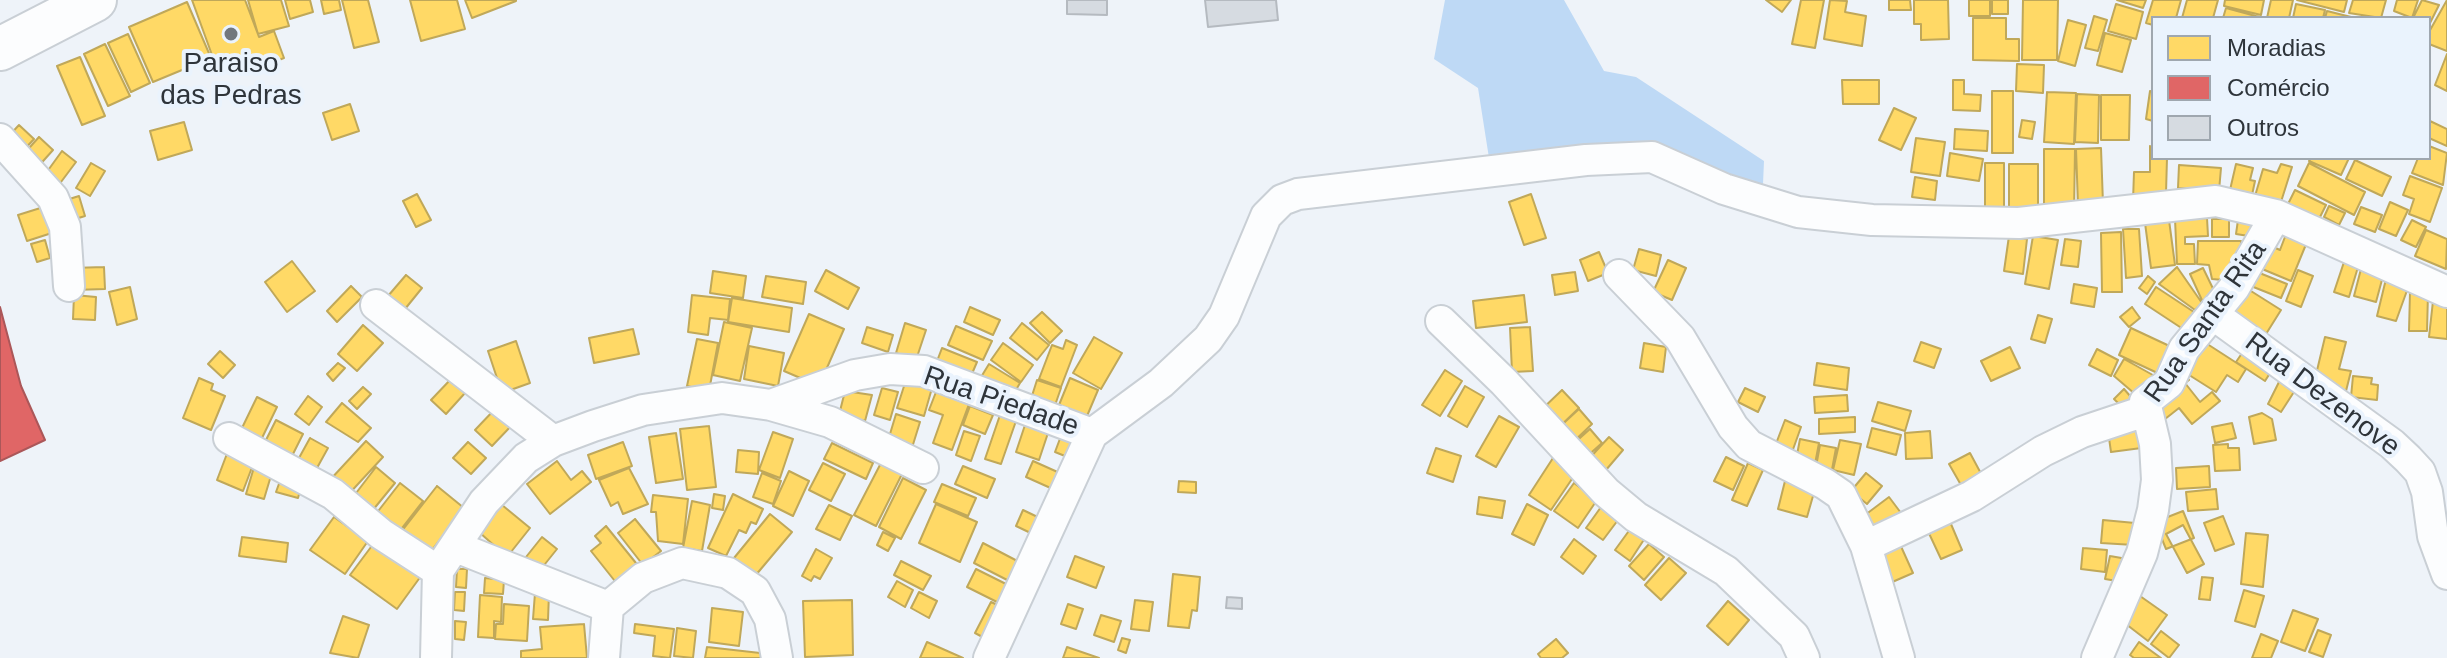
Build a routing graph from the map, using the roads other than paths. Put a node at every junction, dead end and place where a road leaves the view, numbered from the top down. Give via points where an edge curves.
1 (95, 0) edge
2 (0, 49) edge
3 (0, 139) edge
4 (2276, 215) junction
5 (1619, 275) dead end
6 (69, 286) dead end
7 (2447, 292) edge
8 (376, 305) dead end
9 (2214, 315) junction
10 (1441, 321) dead end
11 (771, 405) junction
12 (2145, 411) junction
13 (1092, 434) junction
14 (229, 438) dead end
15 (553, 441) junction
16 (923, 468) dead end
17 (1866, 546) junction
18 (456, 547) junction
19 (438, 571) junction
20 (2447, 574) edge
21 (608, 607) junction
22 (436, 658) edge
23 (604, 658) edge
24 (777, 658) edge
25 (989, 658) edge
26 (1804, 658) edge
27 (1899, 658) edge
28 (2097, 658) edge

1 - 2 main road
3 - 6 street via 53,198 65,227
4 - 7 street
4 - 9 street, Rua Santa Rita
4 - 13 street via 2216,201 2019,223 1872,220 1798,212 1724,189 1652,157 1298,194 1282,200 1266,216 1224,316 1208,339 1161,383
5 - 17 street via 1680,338 1741,436 1764,456 1841,495
8 - 15 street
9 - 12 street, Rua Santa Rita via 2184,349 2169,383 2145,402
9 - 20 street, Rua Dezenove via 2392,444 2420,472
10 - 26 street via 1606,492 1636,517 1726,571 1794,636
11 - 13 street, Rua Piedade via 855,375 924,371
11 - 15 street via 722,398 643,410
11 - 16 street via 830,422
12 - 17 street via 2082,432 1945,511
12 - 28 street, Rua Santa Rita via 2155,444 2153,510 2142,553
13 - 25 street
14 - 19 street via 333,494
15 - 18 street via 501,482
17 - 27 street
18 - 19 street
18 - 21 street
19 - 22 street
21 - 23 street
21 - 24 street via 643,578 667,567 697,565 728,573 755,591 770,619

